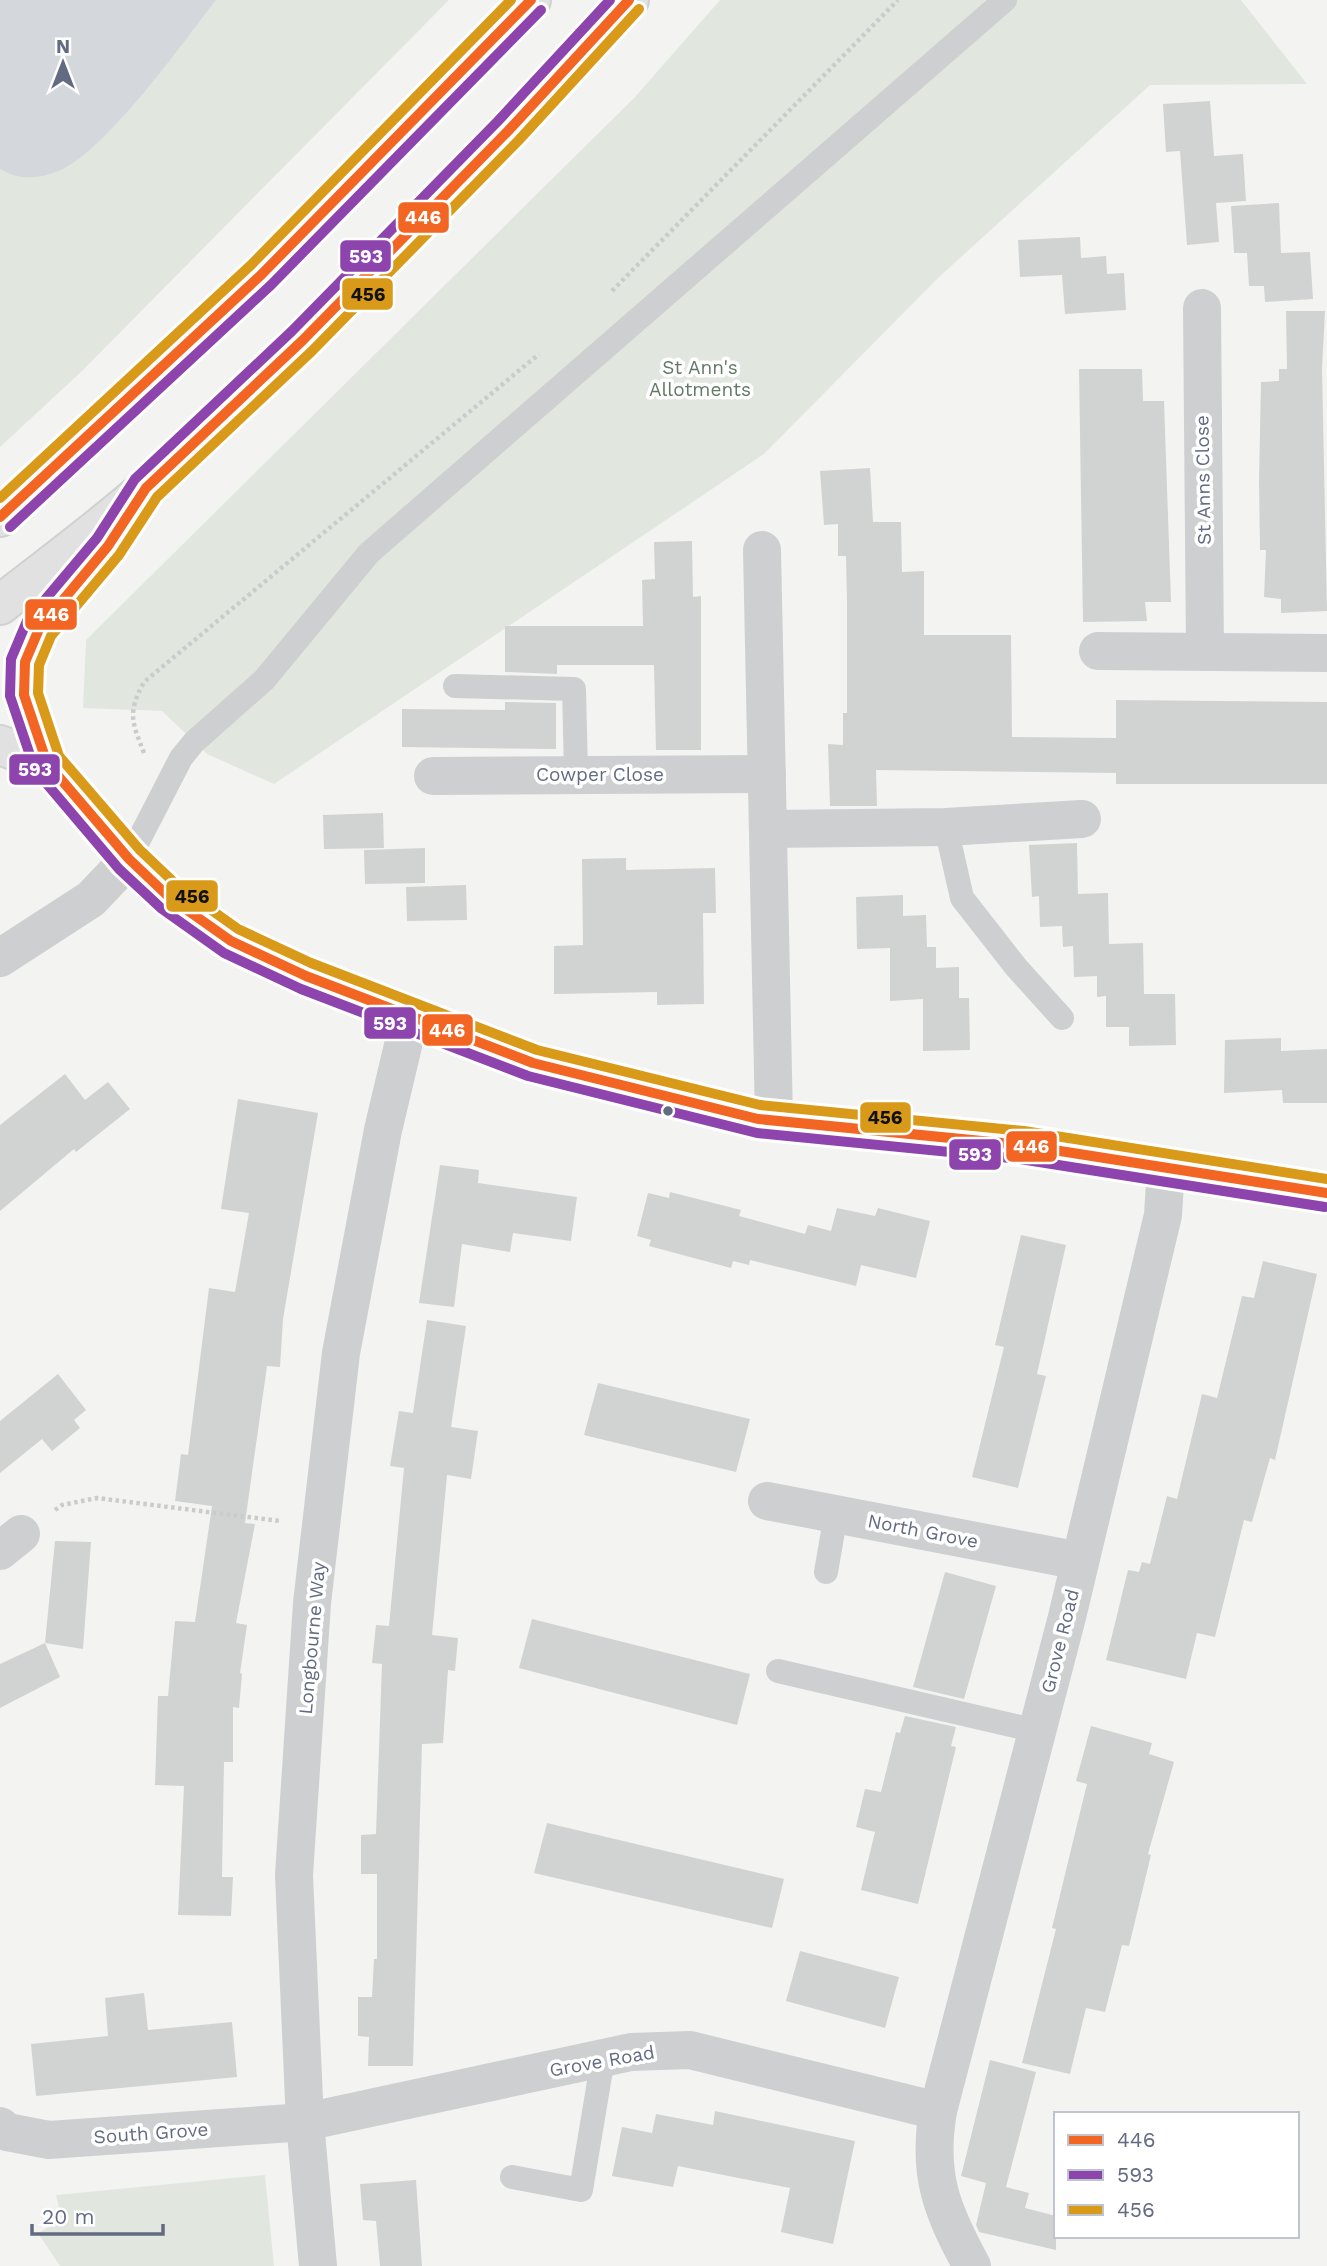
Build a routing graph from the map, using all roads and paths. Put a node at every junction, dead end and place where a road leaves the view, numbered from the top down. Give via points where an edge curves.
1 (531, 0) edge
2 (629, 0) edge
3 (898, 0) edge
4 (1005, 0) edge
5 (608, 295) dead end
6 (1202, 308) dead end
7 (546, 349) dead end
8 (146, 488) junction
9 (0, 517) edge
10 (762, 550) dead end
11 (0, 605) edge
12 (1098, 651) dead end
13 (1205, 652) junction
14 (1327, 653) edge
15 (0, 663) edge
16 (454, 686) dead end
17 (24, 695) junction
18 (132, 703) dead end
19 (0, 745) edge
20 (47, 764) junction
21 (576, 773) junction
22 (767, 774) junction
23 (433, 776) dead end
24 (1082, 819) dead end
25 (946, 827) junction
26 (768, 830) junction
27 (129, 859) junction
28 (0, 958) edge
29 (410, 1016) junction
30 (1062, 1018) dead end
31 (774, 1120) junction
32 (1166, 1167) junction
33 (1327, 1193) edge
34 (767, 1501) dead end
35 (836, 1514) junction
36 (323, 1526) junction
37 (10, 1543) edge
38 (1080, 1561) junction
39 (826, 1573) dead end
40 (778, 1671) dead end
41 (1037, 1731) junction
42 (603, 2058) junction
43 (938, 2111) junction
44 (305, 2122) junction
45 (0, 2126) edge
46 (512, 2177) dead end
47 (317, 2266) edge
48 (972, 2266) edge

1 - 9 main road via 261,275
2 - 8 main road via 302,341
3 - 5 path
4 - 27 lane via 369,553 264,680 194,741
6 - 13 street, St Anns Close
7 - 18 path via 144,682
8 - 11 main road
8 - 17 main road via 108,546 39,629 24,662
10 - 22 street
12 - 13 street
13 - 14 street
15 - 17 main road
16 - 21 lane via 574,689
17 - 20 main road
19 - 20 main road
20 - 27 main road
21 - 22 street, Cowper Close
21 - 23 street, Cowper Close
22 - 26 street
24 - 25 street
25 - 26 street
25 - 30 lane via 962,898
26 - 31 street
27 - 28 street via 91,899
27 - 29 main road via 170,898 231,941
29 - 31 main road via 533,1063 640,1092
29 - 36 street, Longbourne Way via 383,1130 341,1353
31 - 32 main road via 1022,1145
32 - 33 main road
32 - 38 street, Grove Road via 1163,1215
34 - 35 street, North Grove
35 - 38 street, North Grove
35 - 39 lane
36 - 37 path via 97,1499 62,1505
36 - 44 street, Longbourne Way via 312,1602 294,1875
38 - 41 street, Grove Road
40 - 41 lane
41 - 43 street, Grove Road
42 - 43 street, Grove Road via 690,2050
42 - 44 street, Grove Road
42 - 46 lane via 581,2190
43 - 48 street, Grove Road via 933,2162 938,2196
44 - 45 street, South Grove via 49,2140 7,2132
44 - 47 street, Longbourne Way

